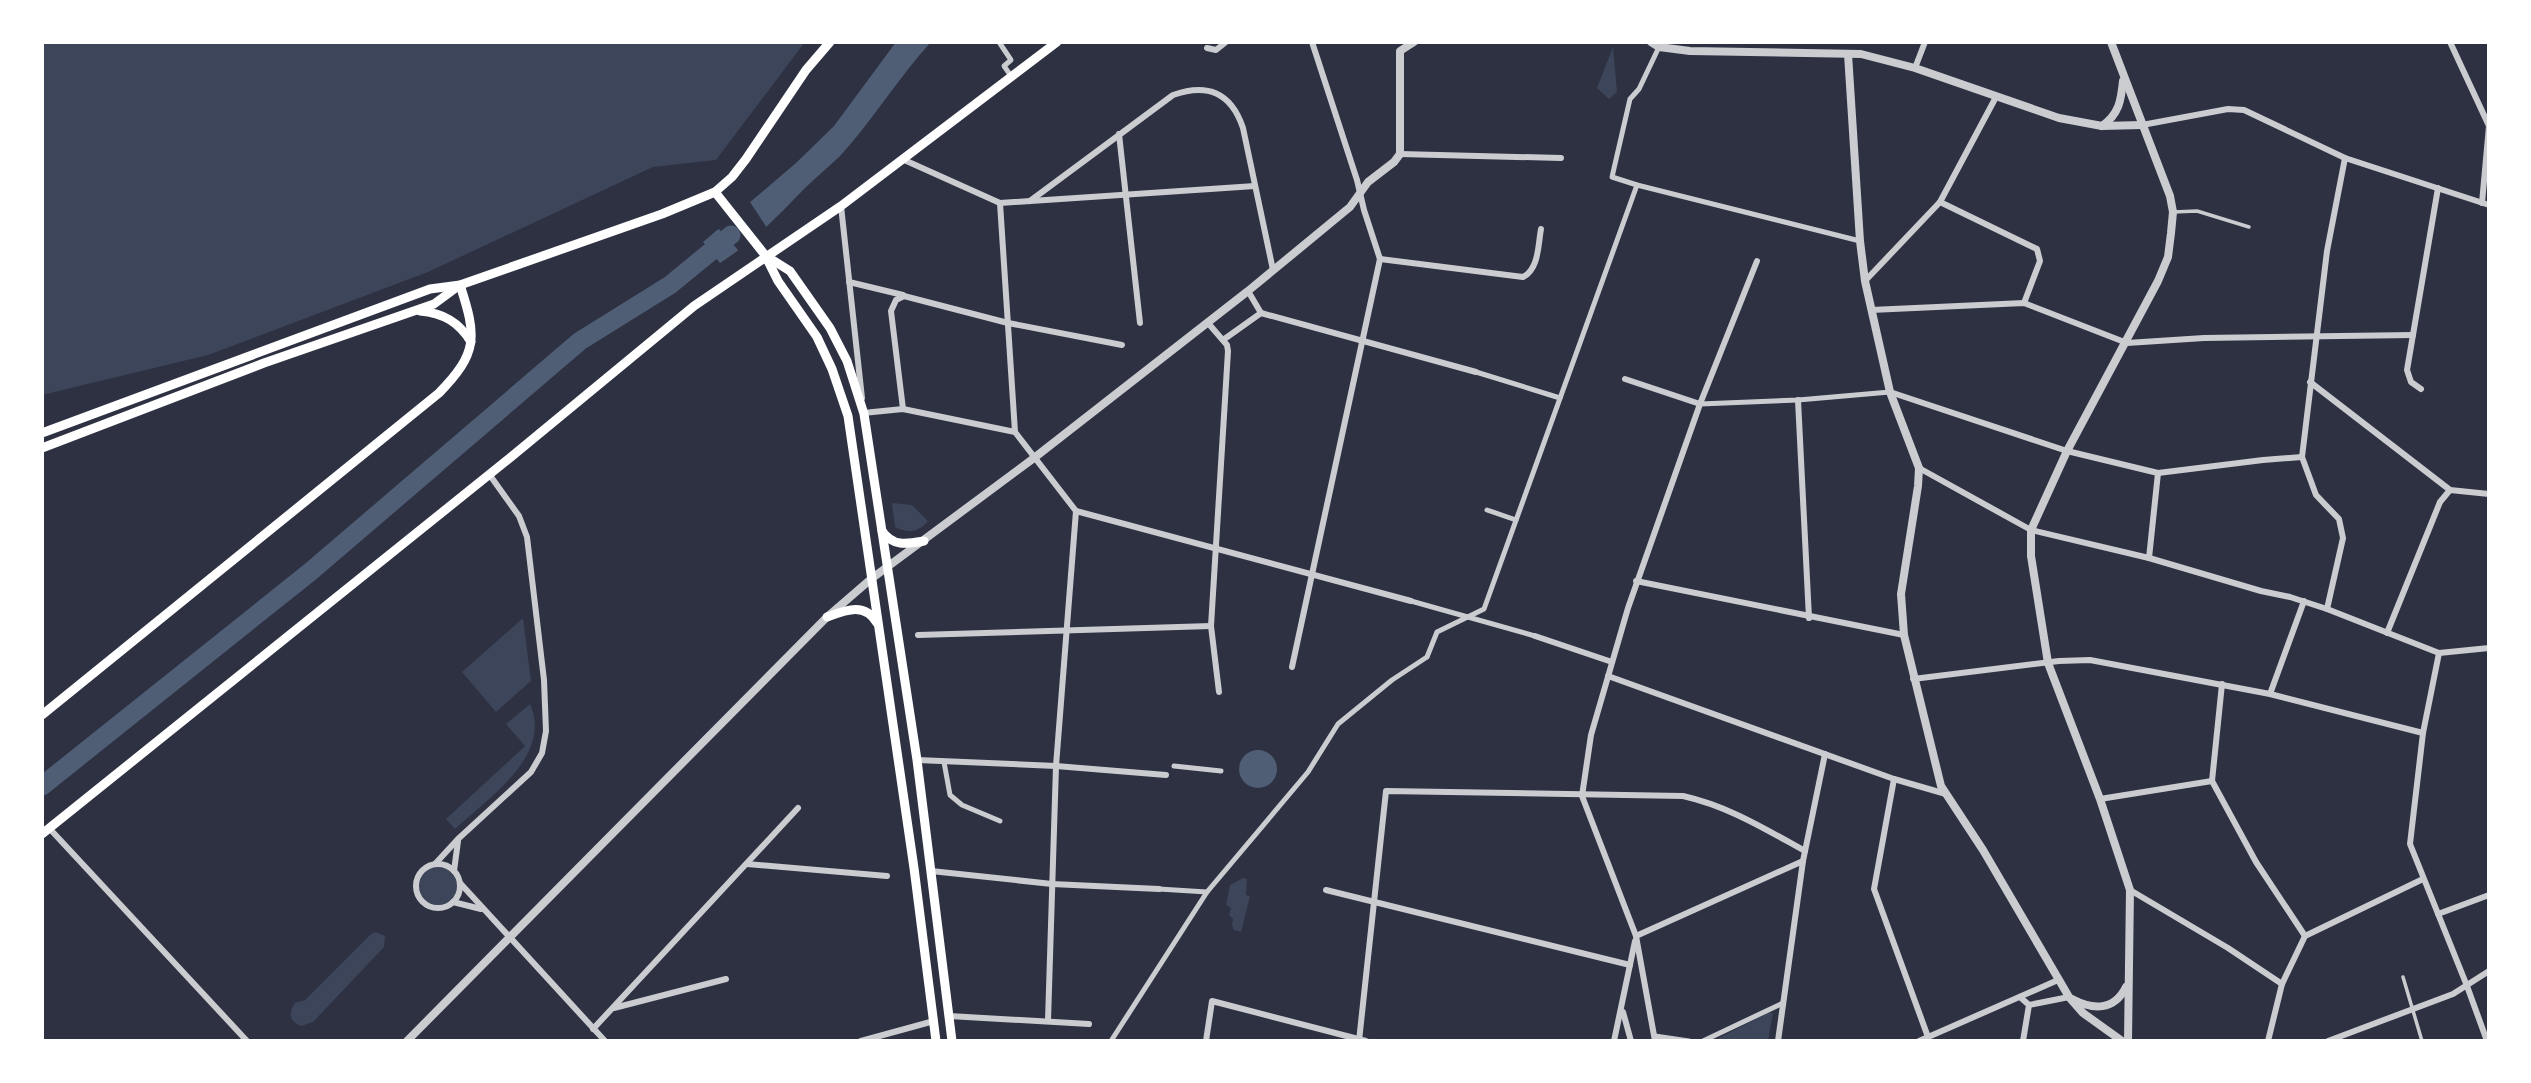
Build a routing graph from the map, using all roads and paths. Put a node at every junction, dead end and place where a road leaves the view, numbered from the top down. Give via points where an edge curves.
1 (830, 42) edge
2 (999, 42) edge
3 (1057, 42) edge
4 (1226, 42) edge
5 (1312, 42) edge
6 (1397, 42) edge
7 (1414, 42) edge
8 (1925, 42) edge
9 (2111, 42) edge
10 (2450, 42) edge
11 (1655, 44) edge
12 (1207, 48) dead end
13 (1400, 51) junction
14 (1848, 54) junction
15 (1915, 68) junction
16 (1011, 76) junction
17 (2123, 77) junction
18 (1996, 97) junction
19 (2141, 125) junction
20 (2102, 126) junction
21 (1119, 134) junction
22 (1400, 154) junction
23 (1561, 158) dead end
24 (2345, 158) junction
25 (902, 159) junction
26 (1637, 185) junction
27 (1255, 186) junction
28 (2438, 188) junction
29 (715, 192) junction
30 (1128, 194) junction
31 (1360, 194) junction
32 (1030, 201) junction
33 (1940, 202) junction
34 (1000, 203) junction
35 (2486, 204) edge
36 (841, 206) junction
37 (2173, 212) junction
38 (2249, 227) dead end
39 (1541, 229) dead end
40 (1860, 241) junction
41 (765, 255) junction
42 (1380, 259) junction
43 (1757, 261) dead end
44 (1273, 270) junction
45 (1865, 281) junction
46 (849, 282) junction
47 (460, 285) junction
48 (1248, 291) junction
49 (909, 296) junction
50 (2024, 303) junction
51 (415, 310) junction
52 (1871, 310) junction
53 (1261, 313) junction
54 (1009, 323) junction
55 (1140, 323) dead end
56 (1208, 323) junction
57 (2413, 335) junction
58 (2317, 336) junction
59 (1223, 340) junction
60 (1362, 340) junction
61 (2126, 343) junction
62 (472, 344) junction
63 (1122, 345) dead end
64 (1476, 372) joint
65 (1625, 379) dead end
66 (2310, 382) junction
67 (2421, 389) dead end
68 (1890, 392) junction
69 (1560, 398) junction
70 (1798, 400) junction
71 (1700, 404) junction
72 (903, 410) junction
73 (864, 414) junction
74 (1015, 432) junction
75 (42, 433) edge
76 (42, 448) edge
77 (2067, 451) junction
78 (2302, 457) junction
79 (1034, 458) junction
80 (1919, 468) junction
81 (2158, 473) junction
82 (489, 474) junction
83 (2450, 490) junction
84 (2489, 494) edge
85 (1487, 510) dead end
86 (1076, 511) junction
87 (1516, 520) junction
88 (880, 528) junction
89 (2031, 530) junction
90 (924, 541) junction
91 (1215, 547) junction
92 (2149, 558) junction
93 (887, 568) junction
94 (1311, 574) junction
95 (871, 579) junction
96 (1636, 581) junction
97 (1411, 601) joint
98 (2304, 601) junction
99 (2326, 609) junction
100 (827, 617) junction
101 (1468, 617) junction
102 (1809, 618) junction
103 (878, 625) junction
104 (1211, 626) junction
105 (1068, 632) junction
106 (2387, 633) junction
107 (918, 635) dead end
108 (1903, 635) junction
109 (1535, 636) joint
110 (2489, 648) edge
111 (2439, 653) junction
112 (1612, 662) junction
113 (2048, 663) junction
114 (1292, 667) dead end
115 (1608, 676) junction
116 (1913, 679) junction
117 (2222, 684) junction
118 (1219, 692) dead end
119 (2270, 694) junction
120 (42, 716) edge
121 (2423, 733) junction
122 (1825, 754) junction
123 (917, 760) junction
124 (944, 762) junction
125 (1056, 765) junction
126 (1174, 766) dead end
127 (1221, 771) dead end
128 (1167, 775) dead end
129 (1894, 779) junction
130 (2212, 781) junction
131 (1946, 794) junction
132 (1582, 796) junction
133 (2100, 799) junction
134 (798, 808) dead end
135 (1000, 821) dead end
136 (46, 831) edge
137 (458, 839) junction
138 (1805, 851) junction
139 (1803, 862) junction
140 (435, 864) junction
141 (747, 864) junction
142 (454, 870) junction
143 (931, 872) junction
144 (887, 876) dead end
145 (2423, 879) junction
146 (460, 883) junction
147 (1052, 884) junction
148 (1159, 889) joint
149 (1326, 890) dead end
150 (2130, 890) junction
151 (1207, 892) junction
152 (2489, 895) edge
153 (453, 902) junction
154 (1375, 902) junction
155 (482, 909) junction
156 (2438, 914) junction
157 (1636, 936) junction
158 (2305, 936) junction
159 (510, 939) junction
160 (1630, 965) junction
161 (2489, 971) edge
162 (2403, 977) dead end
163 (726, 979) dead end
164 (2058, 980) junction
165 (2282, 984) junction
166 (2127, 985) junction
167 (2467, 986) junction
168 (2020, 997) junction
169 (2069, 997) junction
170 (1783, 1003) junction
171 (2029, 1005) junction
172 (1622, 1007) junction
173 (612, 1008) junction
174 (2413, 1011) junction
175 (949, 1016) junction
176 (934, 1021) junction
177 (1048, 1021) junction
178 (1089, 1024) dead end
179 (593, 1029) junction
180 (1655, 1038) edge
181 (1927, 1039) edge
182 (1362, 1040) edge
183 (247, 1041) edge
184 (407, 1041) edge
185 (605, 1041) edge
186 (861, 1041) edge
187 (936, 1041) edge
188 (952, 1041) edge
189 (1111, 1041) edge
190 (1206, 1041) edge
191 (1614, 1041) edge
192 (1631, 1041) edge
193 (1689, 1041) edge
194 (1703, 1041) edge
195 (1778, 1041) edge
196 (1919, 1041) edge
197 (2023, 1041) edge
198 (2122, 1041) edge
199 (2128, 1041) edge
200 (2268, 1041) edge
201 (2328, 1041) edge
202 (2422, 1041) edge
203 (2487, 1041) edge

1 - 29 main road via 746,159
2 - 16 street via 1011,60 1004,66
3 - 16 main road
4 - 12 street via 1216,50
5 - 31 street
6 - 13 street
7 - 13 street
8 - 15 street
9 - 17 street
10 - 35 street via 2489,126
11 - 14 street via 1669,49
11 - 26 street via 1639,89 1630,99 1612,177
13 - 22 street
14 - 15 street
14 - 40 street
15 - 18 street
16 - 25 main road
17 - 19 street
17 - 20 street via 2118,109
18 - 20 street via 2059,118
18 - 33 street
19 - 20 street
19 - 24 street via 2244,110
19 - 37 street
21 - 27 street via 1173,95 1188,90 1217,94 1238,112
21 - 30 street
21 - 32 street
22 - 23 street
22 - 31 street
24 - 28 street
24 - 58 street
25 - 34 street
25 - 36 main road
26 - 40 street
26 - 69 street
27 - 30 street
27 - 44 street
28 - 35 street
28 - 57 street
29 - 41 main road
29 - 47 main road
30 - 32 street
30 - 55 street
31 - 42 street
31 - 44 street
32 - 34 street
33 - 45 street
33 - 50 street via 2037,249 2040,261
34 - 54 street
36 - 41 main road
36 - 46 street
37 - 38 lane via 2197,211
37 - 61 street via 2168,257
39 - 42 street via 1535,264 1523,277
40 - 45 street
41 - 73 main road via 790,271 830,328 847,360
41 - 82 main road via 694,306
41 - 95 main road via 817,337 848,416
42 - 60 street
43 - 71 street
44 - 48 street
45 - 52 street
46 - 49 street
46 - 73 street
47 - 51 main road via 435,304
47 - 62 main road
47 - 75 main road via 430,289
48 - 53 street
48 - 56 street
49 - 54 street
49 - 72 street via 896,300 891,311
50 - 52 street
50 - 61 street
51 - 62 main road via 447,317
51 - 76 main road
52 - 68 street
53 - 59 street
53 - 60 street
54 - 63 street
54 - 74 street
56 - 59 street
56 - 79 street
57 - 58 street
57 - 67 street via 2407,370 2411,382
58 - 61 street
58 - 66 street
59 - 91 street via 1228,351
60 - 64 street
60 - 94 street
61 - 77 street
62 - 120 main road via 465,363 439,393
64 - 69 street
65 - 71 street
66 - 78 street
66 - 83 street
68 - 70 street
68 - 77 street
68 - 80 street
69 - 87 street
70 - 71 street
70 - 102 street
71 - 96 street
72 - 73 street
72 - 74 street
73 - 88 main road
74 - 79 street
77 - 81 street
77 - 89 street
78 - 81 street
78 - 99 street via 2316,495 2343,528
79 - 86 street
79 - 90 street
80 - 89 street
80 - 108 street via 1901,594
81 - 92 street
82 - 136 main road
82 - 137 street via 519,516 527,537 546,731 542,754 531,772
83 - 84 street
83 - 106 street via 2440,502
85 - 87 street
86 - 91 street
86 - 105 street
87 - 101 street via 1483,609
88 - 90 main road via 899,544
88 - 93 main road
89 - 92 street
89 - 113 street
90 - 93 street
91 - 94 street
91 - 104 street
92 - 98 street
93 - 95 street
93 - 123 main road
94 - 97 street
94 - 114 street
95 - 100 street
95 - 103 main road
96 - 102 street
96 - 112 street
97 - 101 street
98 - 99 street
98 - 119 street
99 - 106 street
100 - 103 main road via 861,609
100 - 159 street
101 - 109 street
101 - 151 street via 1437,632 1427,657 1338,724 1308,772
102 - 108 street
103 - 176 main road
104 - 105 street
104 - 118 street
105 - 107 street
105 - 125 street
106 - 111 street
108 - 116 street
109 - 112 street
110 - 111 street
111 - 121 street
112 - 115 street
113 - 116 street
113 - 117 street via 2090,660
113 - 133 street
115 - 122 street
115 - 132 street via 1591,735
116 - 131 street
117 - 119 street
117 - 130 street
119 - 121 street
121 - 145 street via 2410,844
122 - 129 street
122 - 138 street
123 - 124 street
123 - 143 main road
124 - 125 street
124 - 135 street via 950,795
125 - 128 street
125 - 147 street
126 - 127 street
129 - 131 street
129 - 181 street via 1874,889
130 - 133 street
130 - 158 street via 2256,862
131 - 164 street
132 - 138 street via 1665,794 1703,801 1739,814
132 - 154 street via 1386,791
132 - 157 street
133 - 150 street
134 - 141 street
136 - 183 street
137 - 140 street
137 - 142 street
138 - 139 street
139 - 157 street
139 - 170 street
140 - 142 street
140 - 153 street via 419,876 419,898 436,908
141 - 144 street
141 - 173 street
142 - 146 street
143 - 147 street
143 - 175 main road
145 - 156 street
145 - 158 street
146 - 153 street
146 - 155 street
147 - 148 street
147 - 177 street
148 - 151 street
149 - 154 street
150 - 165 street
150 - 166 street
151 - 189 street
152 - 156 street
153 - 155 street
154 - 160 street
154 - 182 street
155 - 159 street
156 - 167 street
157 - 160 street
157 - 180 street
158 - 165 street
159 - 179 street
159 - 184 street
160 - 172 street
161 - 167 street
162 - 174 lane
163 - 173 street
164 - 168 street
164 - 169 street
165 - 200 street
166 - 169 street via 2118,1000 2106,1007 2092,1007
166 - 199 street
167 - 174 street
167 - 203 street
168 - 171 street
168 - 181 street
169 - 171 street
169 - 198 street
170 - 194 street
170 - 195 street
171 - 197 street
172 - 191 street
172 - 192 street
173 - 179 street
174 - 201 street
174 - 202 lane
175 - 177 street
175 - 188 main road
176 - 186 street
176 - 187 main road
177 - 178 street
179 - 185 street
180 - 193 street
181 - 196 street
182 - 190 street via 1212,1001

